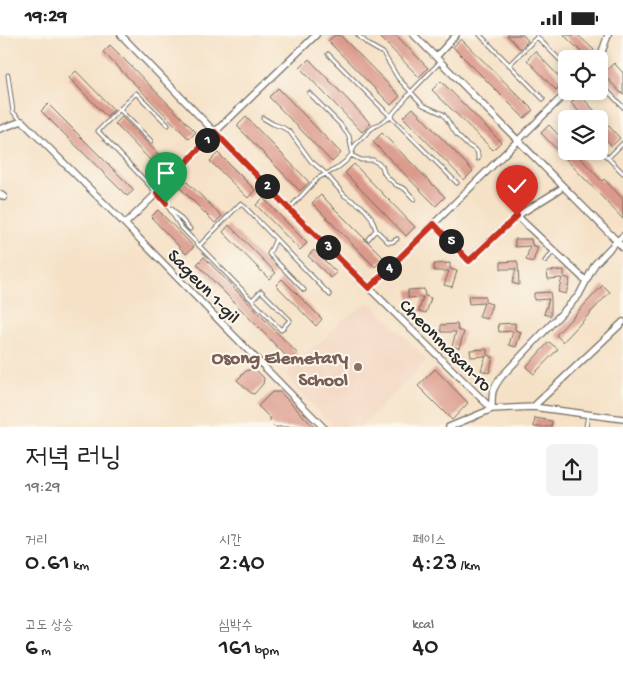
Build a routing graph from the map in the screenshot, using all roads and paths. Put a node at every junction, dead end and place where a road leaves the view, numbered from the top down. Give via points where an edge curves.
1 (121, 35) edge
2 (316, 35) edge
3 (358, 35) edge
4 (414, 35) edge
5 (456, 35) edge
6 (480, 35) edge
7 (608, 35) edge
8 (537, 36) edge
9 (603, 50) edge
10 (328, 54) dead end
11 (558, 58) edge
12 (438, 59) junction
13 (509, 65) junction
14 (8, 75) dead end
15 (608, 91) edge
16 (411, 92) junction
17 (309, 93) dead end
18 (543, 99) dead end
19 (559, 100) edge
20 (623, 107) edge
21 (120, 109) junction
22 (263, 117) dead end
23 (390, 117) junction
24 (22, 121) junction
25 (168, 125) dead end
26 (0, 129) edge
27 (215, 132) junction
28 (151, 141) dead end
29 (518, 141) junction
30 (623, 143) edge
31 (352, 153) junction
32 (608, 158) joint
33 (478, 159) dead end
34 (623, 173) edge
35 (326, 174) junction
36 (457, 183) dead end
37 (559, 190) dead end
38 (157, 193) junction
39 (414, 199) dead end
40 (166, 203) junction
41 (289, 209) junction
42 (517, 216) junction
43 (125, 224) junction
44 (434, 224) junction
45 (190, 229) dead end
46 (376, 230) junction
47 (623, 236) edge
48 (276, 239) junction
49 (368, 239) dead end
50 (397, 239) dead end
51 (617, 241) junction
52 (199, 245) junction
53 (623, 248) edge
54 (554, 251) junction
55 (545, 261) dead end
56 (586, 281) junction
57 (369, 288) junction
58 (304, 290) dead end
59 (330, 295) dead end
60 (252, 300) junction
61 (623, 322) edge
62 (533, 407) junction
63 (492, 409) junction
64 (588, 415) junction
65 (623, 419) edge
66 (323, 427) edge
67 (449, 427) edge
68 (586, 427) edge

1 - 27 street, Cheonmasan-ro
2 - 27 street
3 - 16 lane via 383,53
4 - 12 street
5 - 12 street
6 - 13 lane
7 - 9 street
8 - 11 lane
8 - 13 lane
10 - 23 lane
12 - 16 lane
12 - 29 street
13 - 18 lane
14 - 24 lane via 13,112
15 - 20 lane
16 - 23 lane
16 - 33 lane via 423,105 442,114 457,135 477,151
17 - 31 lane via 350,136
19 - 29 street
21 - 25 lane via 136,93
21 - 28 lane
21 - 38 lane via 98,131
22 - 35 lane via 290,133 308,158
23 - 31 lane via 365,134
23 - 36 lane
24 - 26 street
24 - 43 street, Sageun 1-gil
27 - 38 street
27 - 41 street, Cheonmasan-ro
29 - 44 street
29 - 51 street
30 - 32 lane
31 - 35 lane
31 - 39 lane via 361,160 382,166 387,177
32 - 34 lane
35 - 41 lane via 318,178
35 - 46 lane via 366,211
37 - 42 street
38 - 40 lane
38 - 43 street
40 - 45 lane
40 - 52 lane via 180,226
41 - 57 street, Cheonmasan-ro
42 - 44 street via 469,261
42 - 54 street
43 - 66 street, Sageun 1-gil
44 - 57 street
46 - 49 lane
46 - 50 lane via 388,242
47 - 51 street
48 - 52 lane via 241,203
48 - 58 lane via 269,254
48 - 59 lane
51 - 53 street
51 - 56 street via 594,264
52 - 60 lane
54 - 55 lane
54 - 56 street
56 - 63 street via 579,295 493,387
57 - 63 street, Cheonmasan-ro
60 - 60 lane via 280,329 290,320 261,291
61 - 62 street
62 - 63 street, Cheonmasan-ro
62 - 64 street, Cheonmasan-ro
63 - 67 street
64 - 65 street, Cheonmasan-ro
64 - 68 lane

